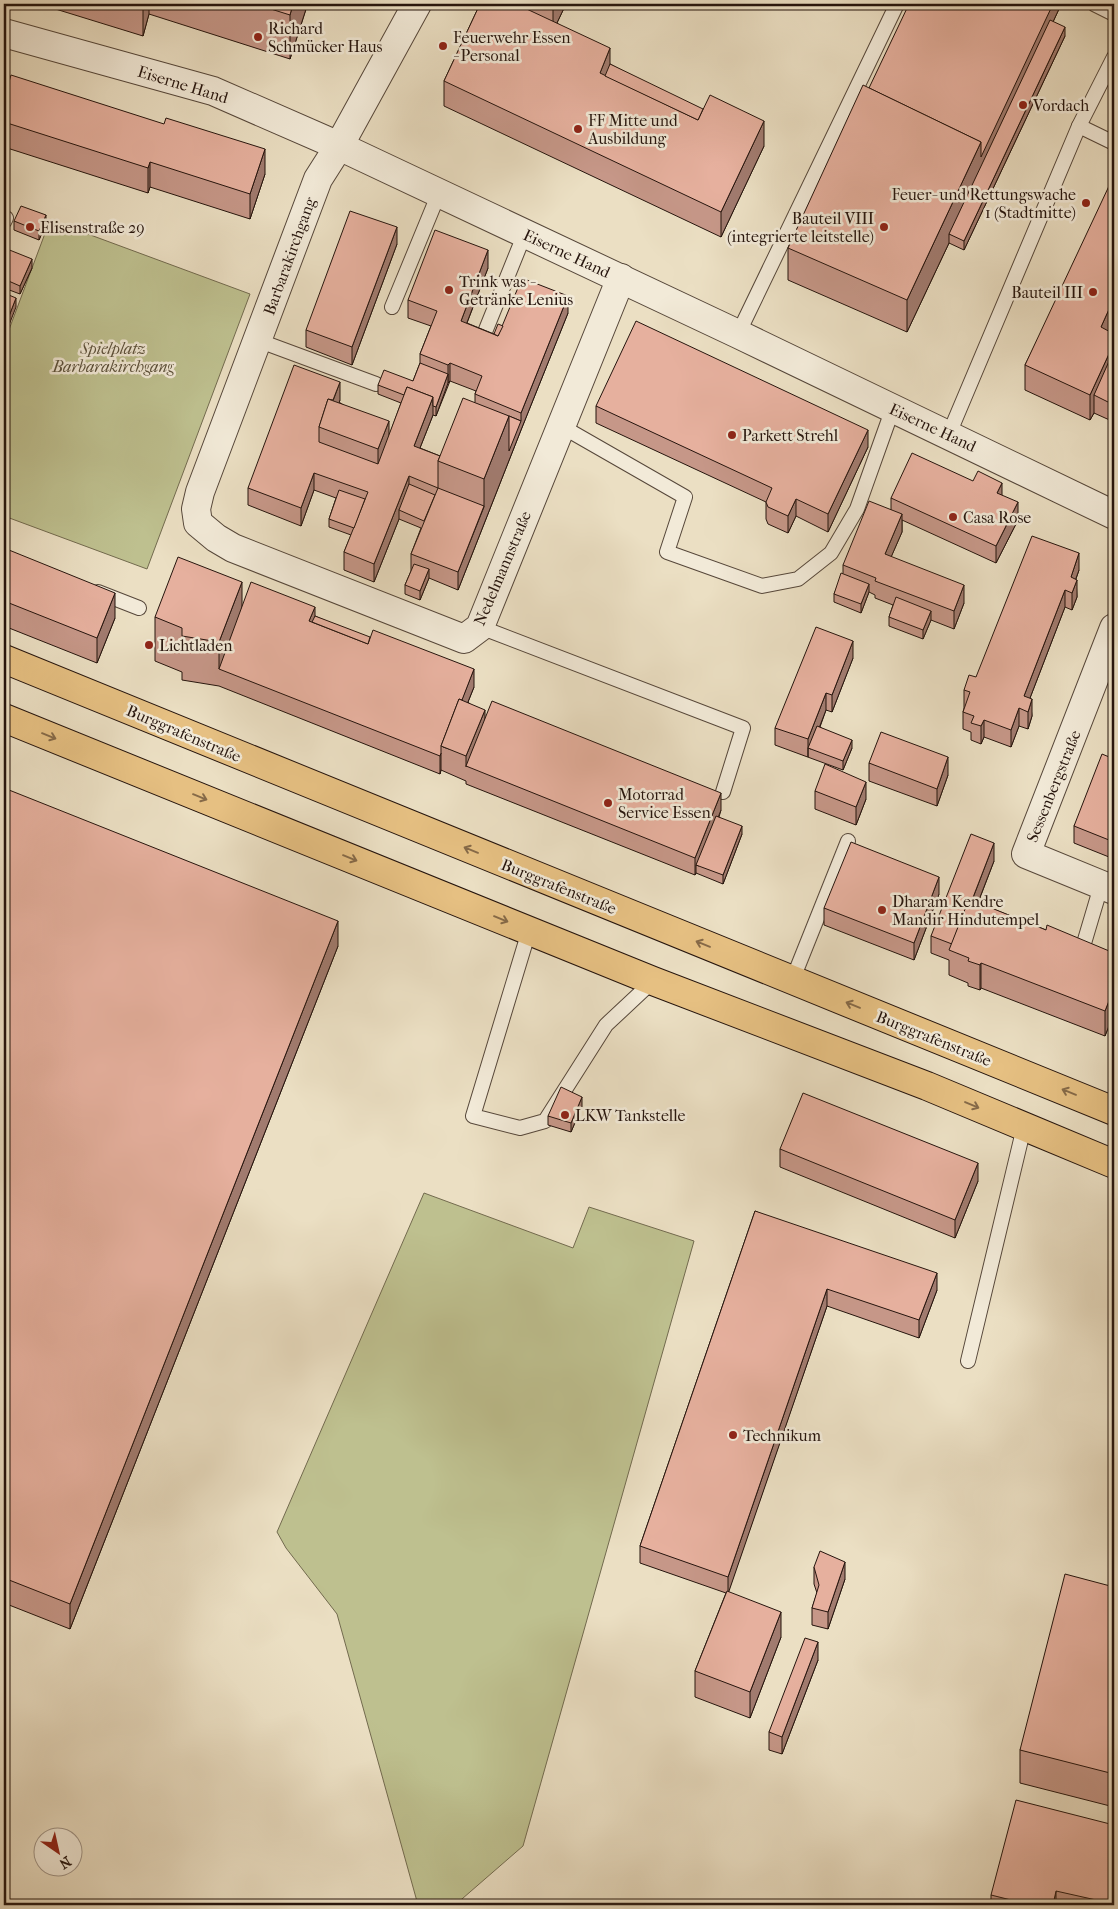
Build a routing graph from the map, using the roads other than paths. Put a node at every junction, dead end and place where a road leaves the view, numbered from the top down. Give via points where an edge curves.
1 (417, 4) edge
2 (897, 4) edge
3 (1094, 4) edge
4 (1114, 14) edge
5 (4, 33) edge
6 (1114, 57) edge
7 (1079, 126) junction
8 (1114, 143) edge
9 (339, 146) junction
10 (439, 193) junction
11 (4, 217) edge
12 (4, 222) edge
13 (525, 234) junction
14 (621, 278) junction
15 (392, 307) dead end
16 (485, 332) edge
17 (738, 334) junction
18 (257, 340) junction
19 (376, 384) edge
20 (893, 408) junction
21 (561, 426) junction
22 (949, 434) junction
23 (1114, 515) edge
24 (198, 523) joint
25 (86, 588) edge
26 (139, 608) dead end
27 (480, 627) junction
28 (1114, 628) edge
29 (4, 659) edge
30 (4, 718) edge
31 (723, 792) edge
32 (848, 841) dead end
33 (1108, 888) edge
34 (530, 931) junction
35 (1082, 950) edge
36 (792, 980) junction
37 (653, 981) junction
38 (1114, 1110) edge
39 (1024, 1127) junction
40 (1114, 1164) edge
41 (968, 1361) dead end

1 - 9 street, Barbarakirchgang
2 - 17 lane
3 - 4 lane
5 - 9 street, Eiserne Hand via 212,91
6 - 7 lane
7 - 8 lane
7 - 22 lane
9 - 10 street, Eiserne Hand
9 - 18 street, Barbarakirchgang via 318,179
10 - 13 street, Eiserne Hand
10 - 15 lane
11 - 12 lane
13 - 14 street, Eiserne Hand
13 - 16 lane
14 - 17 street, Eiserne Hand
14 - 21 street, Nedelmannstraße
17 - 20 street, Eiserne Hand
18 - 19 lane
18 - 24 street, Barbarakirchgang via 200,492 196,509
20 - 21 lane via 857,509 832,553 798,579 762,586 667,552 685,497
20 - 22 street, Eiserne Hand
21 - 27 street, Nedelmannstraße
22 - 23 street, Eiserne Hand
24 - 27 street, Nedelmannstraße via 233,548 464,639
25 - 26 lane
27 - 31 lane via 743,728
28 - 33 street, Sessenbergstraße via 1026,854
36 -> 29 main road, Burggrafenstraße
30 -> 34 main road
32 - 36 lane
33 - 35 lane
34 - 37 main road
34 - 37 lane via 472,1116 520,1128 545,1121 606,1025
38 -> 36 main road, Burggrafenstraße
37 -> 39 main road via 927,1086
39 - 40 main road
39 - 41 lane

